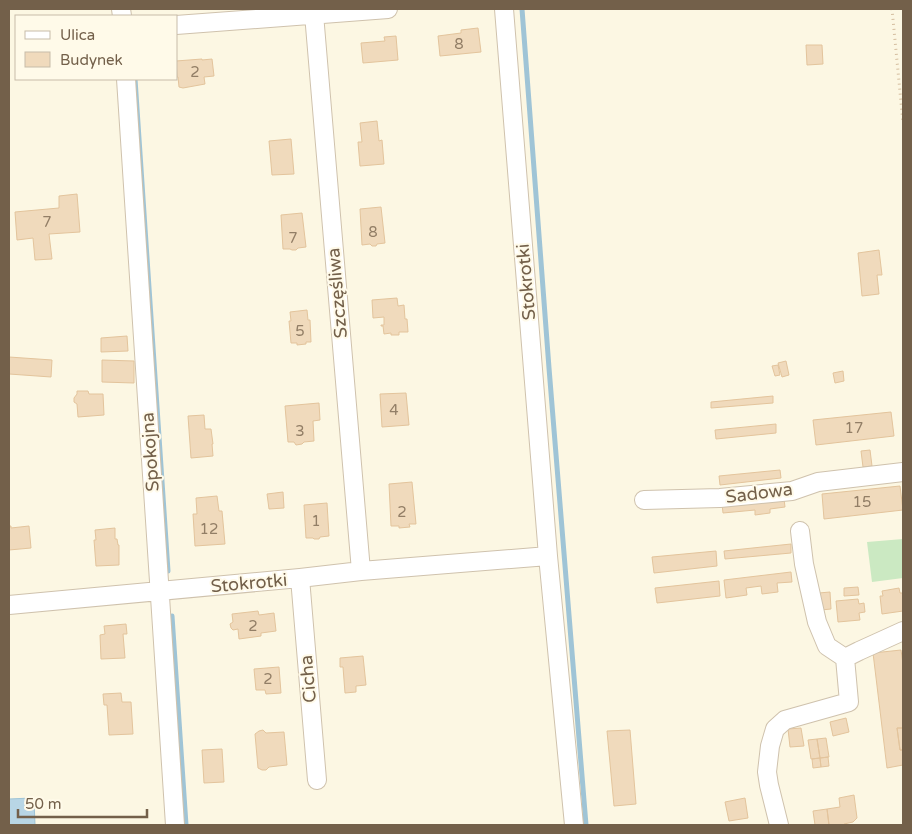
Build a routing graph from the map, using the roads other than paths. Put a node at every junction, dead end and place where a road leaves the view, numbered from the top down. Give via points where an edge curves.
1 (388, 9) edge
2 (504, 9) edge
3 (259, 14) edge
4 (314, 14) junction
5 (178, 25) edge
6 (126, 80) edge
7 (903, 472) edge
8 (644, 500) dead end
9 (800, 531) dead end
10 (548, 556) junction
11 (360, 571) junction
12 (300, 578) junction
13 (160, 591) junction
14 (9, 605) edge
15 (903, 632) edge
16 (844, 658) junction
17 (316, 780) dead end
18 (175, 825) edge
19 (574, 825) edge
20 (779, 825) edge

1 - 4 street
2 - 10 street, Stokrotki
3 - 4 street
3 - 5 street
4 - 11 street, Szczęśliwa
6 - 13 street, Spokojna
7 - 8 street, Sadowa via 818,482 792,491
9 - 16 street via 817,622 827,646
10 - 11 street, Stokrotki
10 - 19 street, Stokrotki
11 - 12 street, Stokrotki
12 - 13 street, Stokrotki
12 - 17 street, Cicha
13 - 14 street, Stokrotki
13 - 18 street, Spokojna
15 - 16 street
16 - 20 street via 849,702 786,720 775,729 767,772

